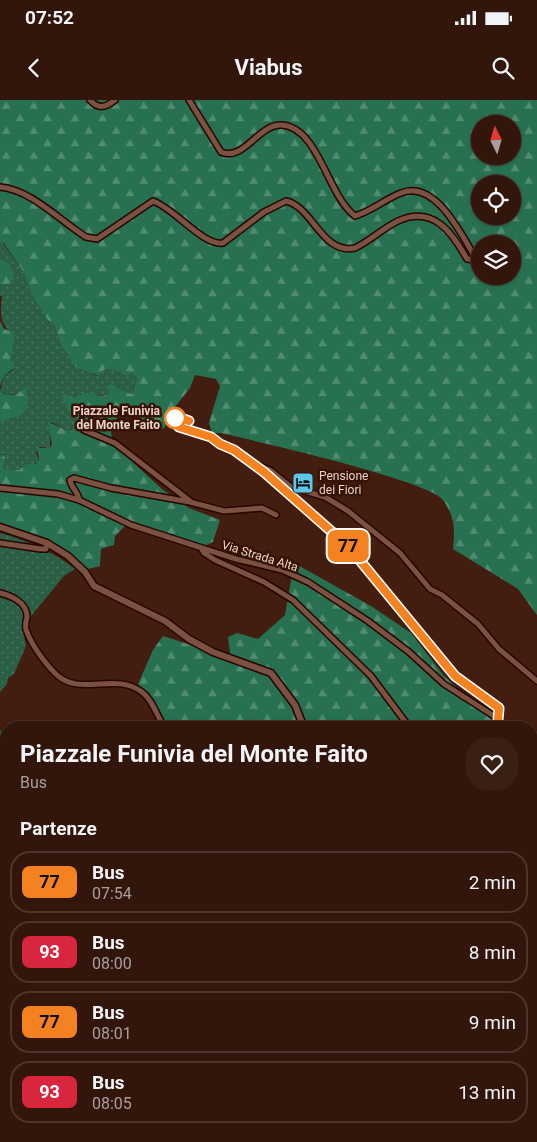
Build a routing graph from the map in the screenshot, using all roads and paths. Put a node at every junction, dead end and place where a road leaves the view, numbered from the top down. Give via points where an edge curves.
1 (90, 100) edge
2 (115, 100) edge
3 (189, 100) edge
4 (0, 187) edge
5 (188, 429) dead end
6 (84, 430) dead end
7 (253, 464) junction
8 (0, 488) edge
9 (79, 500) junction
10 (190, 502) junction
11 (276, 515) dead end
12 (0, 527) edge
13 (0, 543) edge
14 (47, 543) junction
15 (200, 548) junction
16 (0, 593) edge
17 (537, 681) edge
18 (498, 720) joint
19 (159, 721) edge
20 (301, 721) edge
21 (405, 721) edge

1 - 2 street via 102,107
3 - 4 street via 225,154 242,149 277,125 293,128 308,142 340,198 355,216 400,193 421,192 450,214 474,260 467,259 447,230 423,216 397,222 348,250 323,235 298,207 286,202 264,212 223,244 212,242 153,200 97,239 78,232 24,196
5 - 7 street via 211,437
6 - 10 street via 115,443
7 - 17 street via 270,470 291,487 325,497 348,511 400,553 430,589 478,624 499,649
7 - 18 street via 348,546 455,676 499,708
8 - 9 street, Via Strada Alta via 58,494
9 - 10 street via 71,486 70,480 74,478
9 - 15 street, Via Strada Alta via 131,526
10 - 11 street via 224,511 262,508
12 - 14 street
13 - 14 street via 41,550 46,549
14 - 20 street via 68,556 94,586 165,621 213,652 271,673 295,705
15 - 18 street, Via Strada Alta via 282,570 308,582 368,621 444,684
15 - 21 street via 204,554 264,582 293,600 371,676
16 - 19 street via 23,605 27,614 25,629 30,639 58,675 75,683 117,682 132,686 147,698

